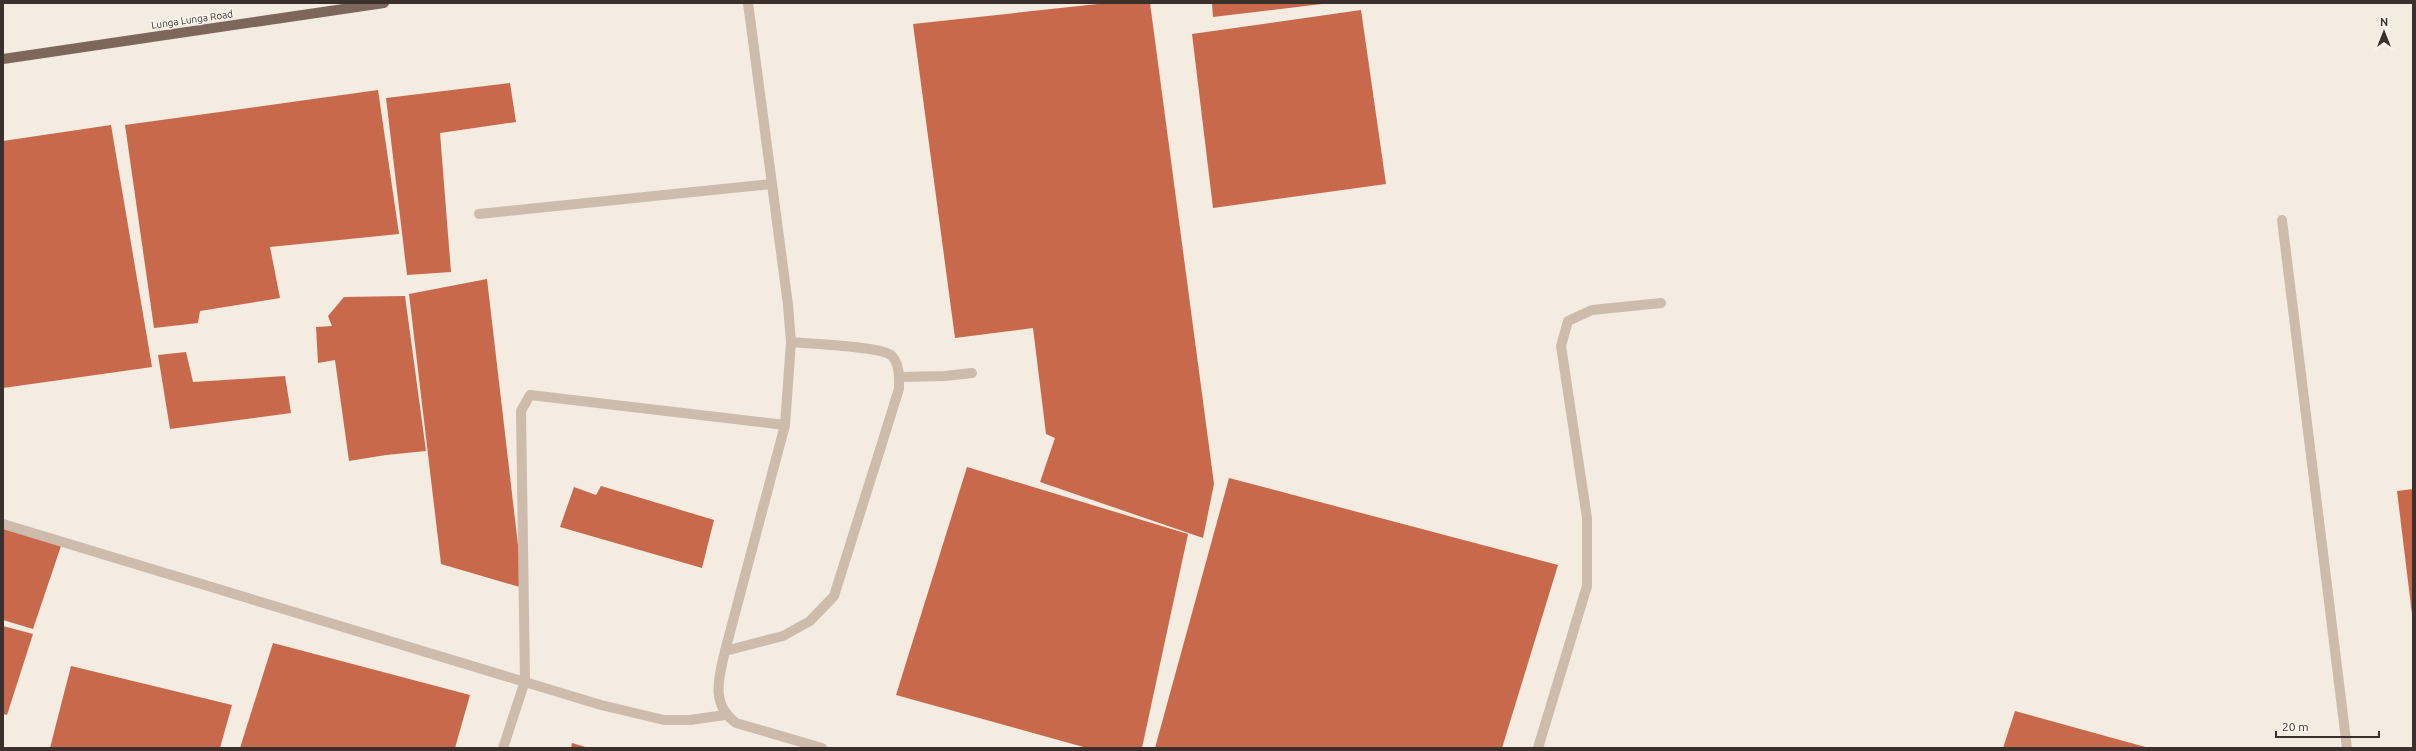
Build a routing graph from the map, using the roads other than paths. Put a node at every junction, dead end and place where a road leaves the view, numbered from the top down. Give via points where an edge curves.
1 (384, 3) edge
2 (748, 3) edge
3 (3, 59) edge
4 (772, 184) junction
5 (479, 214) dead end
6 (2282, 220) dead end
7 (1661, 303) dead end
8 (791, 342) junction
9 (972, 373) dead end
10 (899, 377) junction
11 (785, 425) junction
12 (3, 524) edge
13 (725, 651) junction
14 (525, 681) junction
15 (725, 716) junction
16 (503, 748) edge
17 (822, 748) edge
18 (1538, 748) edge
19 (2347, 748) edge

1 - 3 main road, Lunga Lunga Road
2 - 4 street
4 - 5 street
4 - 8 street
6 - 19 street
7 - 18 street via 1592,310 1568,321 1561,346 1587,518 1587,586
8 - 10 street via 878,350 891,356
8 - 11 street
9 - 10 street
10 - 13 street via 899,389 834,596 810,621 783,636
11 - 13 street
11 - 14 street via 530,395 521,411
12 - 14 street
13 - 15 street via 718,681 719,699
14 - 15 street via 601,705 664,720
14 - 16 street
15 - 17 street via 736,723

